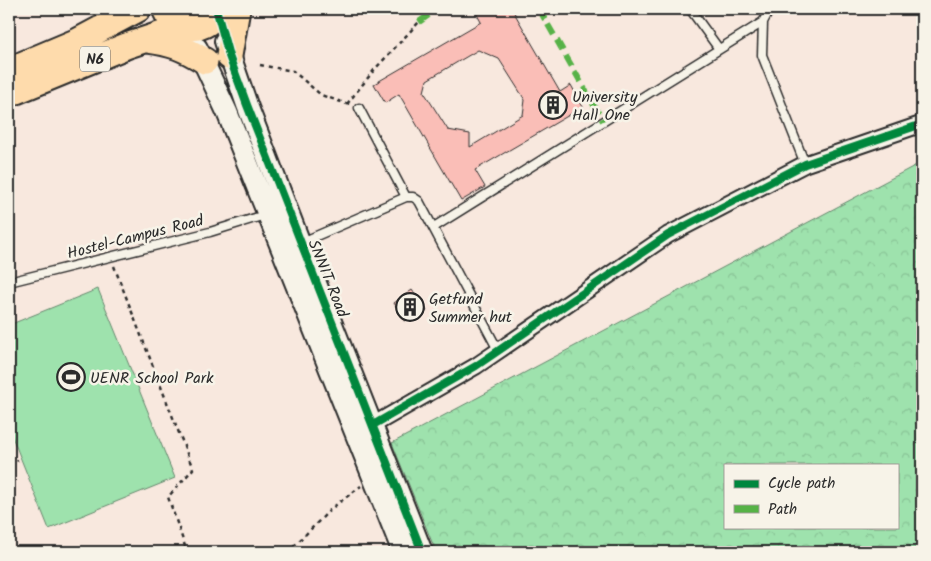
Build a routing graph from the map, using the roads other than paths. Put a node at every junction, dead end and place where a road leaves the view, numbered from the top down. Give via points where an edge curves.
1 (138, 9) edge
2 (165, 9) edge
3 (690, 9) edge
4 (770, 9) edge
5 (224, 10) edge
6 (763, 22) junction
7 (185, 27) junction
8 (145, 39) junction
9 (719, 49) junction
10 (229, 56) joint
11 (204, 62) junction
12 (9, 70) edge
13 (9, 94) edge
14 (359, 108) road end
15 (922, 124) edge
16 (805, 164) junction
17 (406, 197) junction
18 (268, 214) junction
19 (434, 227) junction
20 (300, 244) junction
21 (9, 282) edge
22 (499, 352) junction
23 (373, 426) junction
24 (403, 552) edge
25 (422, 552) edge

1 - 12 main road, N6 via 78,41
2 - 7 main road via 170,18
3 - 9 lane
4 - 6 lane
5 - 7 main road, N6 via 205,25
5 - 10 main road
6 - 9 lane
6 - 16 lane via 762,55
7 - 8 main road, N6
7 - 11 street, SNNIT Road
8 - 11 main road via 170,42 187,49
8 - 13 main road, N6
9 - 19 lane
10 - 20 street, SNNIT Road
11 - 18 street, SNNIT Road
14 - 17 lane
15 - 16 street
16 - 22 street via 668,235
17 - 19 lane via 419,201
17 - 20 lane
18 - 21 lane, Hostel-Campus Road via 210,232
18 - 24 street, SNNIT Road
19 - 22 lane
20 - 23 street, SNNIT Road
22 - 23 street
23 - 25 street, SNNIT Road

